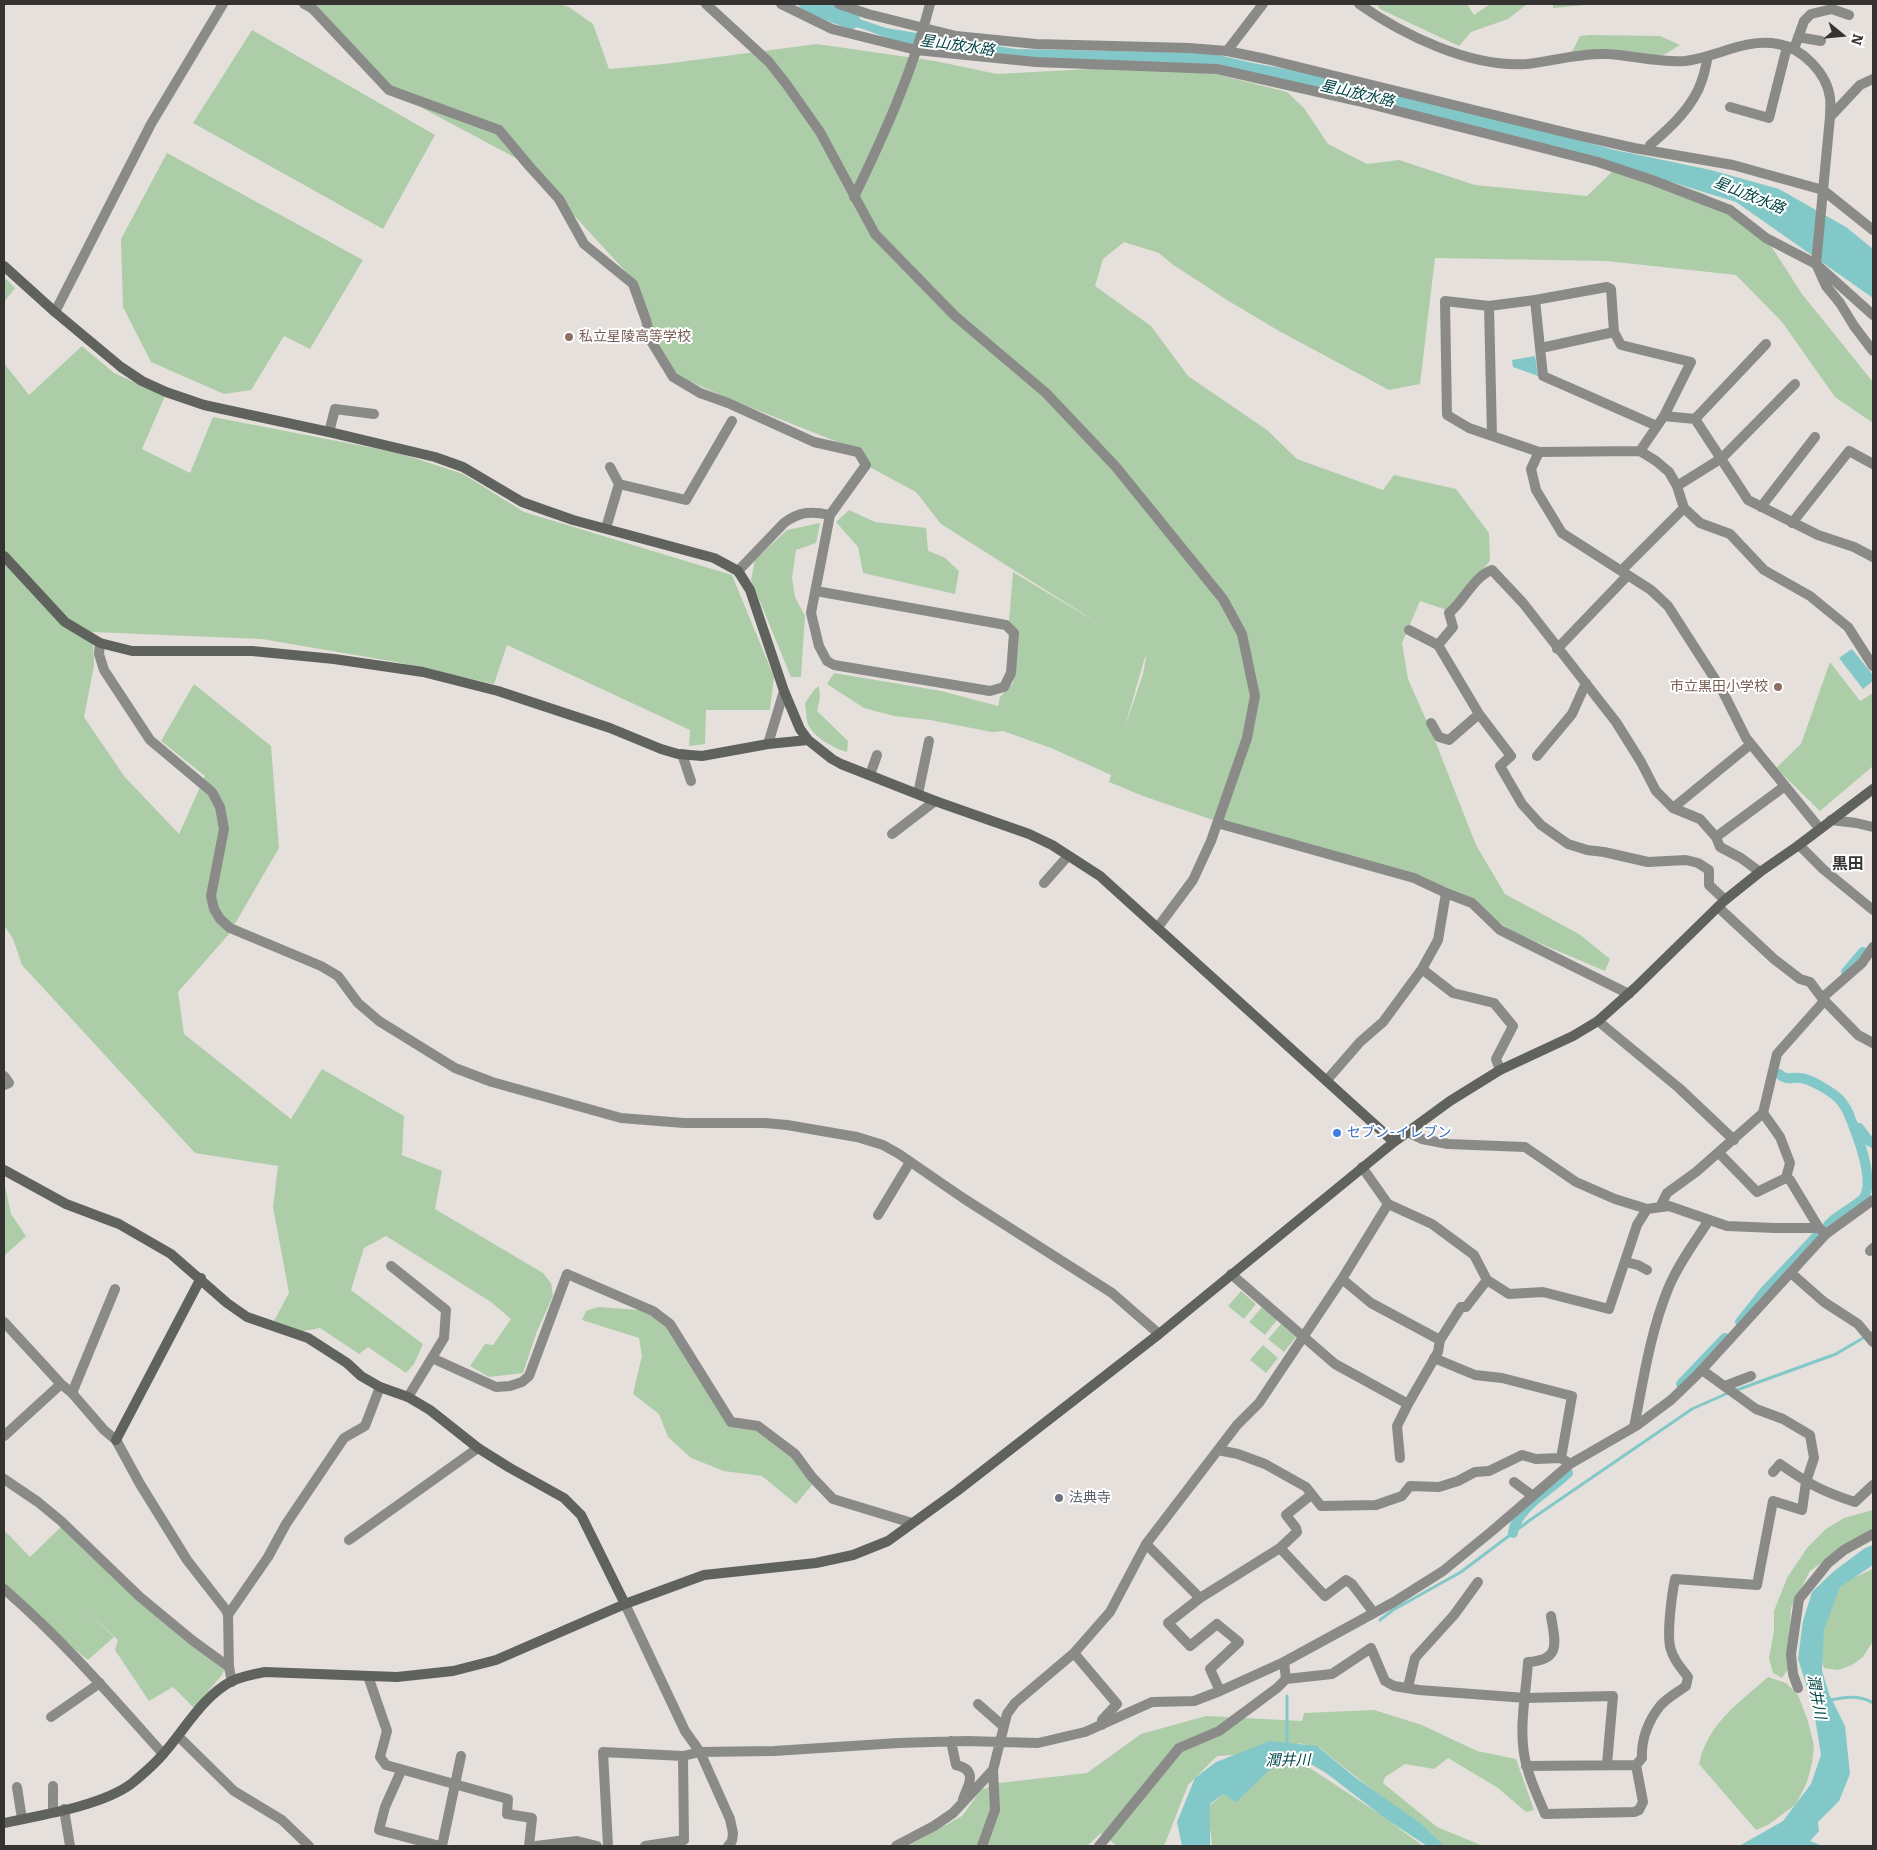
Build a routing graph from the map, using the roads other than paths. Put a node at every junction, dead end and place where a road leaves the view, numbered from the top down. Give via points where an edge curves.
1 (223, 4) edge
2 (304, 4) edge
3 (706, 4) edge
4 (781, 4) edge
5 (839, 4) edge
6 (930, 4) edge
7 (1263, 4) edge
8 (1359, 4) edge
9 (1824, 8) edge
10 (1849, 15) dead end
11 (924, 27) junction
12 (1798, 37) junction
13 (1820, 41) dead end
14 (1790, 48) junction
15 (916, 50) junction
16 (1227, 51) junction
17 (1708, 56) junction
18 (1873, 79) edge
19 (1730, 107) dead end
20 (1830, 117) junction
21 (1649, 150) junction
22 (1823, 190) junction
23 (854, 197) junction
24 (1873, 230) edge
25 (1816, 264) junction
26 (4, 266) edge
27 (1535, 300) junction
28 (1489, 306) junction
29 (55, 312) junction
30 (1873, 315) edge
31 (1614, 332) junction
32 (1766, 344) dead end
33 (1541, 348) junction
34 (1873, 351) edge
35 (1795, 384) dead end
36 (374, 414) dead end
37 (1664, 416) junction
38 (1695, 419) junction
39 (732, 421) dead end
40 (1657, 426) junction
41 (328, 432) junction
42 (1492, 436) junction
43 (1815, 437) dead end
44 (1539, 452) junction
45 (1640, 452) junction
46 (1722, 458) junction
47 (1873, 464) edge
48 (610, 467) dead end
49 (619, 484) junction
50 (1677, 486) junction
51 (1761, 507) junction
52 (1684, 508) junction
53 (830, 515) junction
54 (1792, 523) junction
55 (606, 528) junction
56 (4, 556) edge
57 (1873, 557) edge
58 (738, 571) junction
59 (1624, 573) junction
60 (816, 591) junction
61 (1409, 630) dead end
62 (100, 643) junction
63 (1438, 645) junction
64 (1556, 649) junction
65 (1873, 664) edge
66 (1586, 683) junction
67 (784, 692) junction
68 (1479, 714) junction
69 (1431, 723) dead end
70 (808, 740) junction
71 (929, 741) dead end
72 (768, 744) junction
73 (1751, 744) junction
74 (682, 754) junction
75 (877, 755) dead end
76 (1537, 756) dead end
77 (870, 775) junction
78 (690, 781) dead end
79 (1785, 786) junction
80 (1873, 789) edge
81 (918, 794) junction
82 (935, 801) junction
83 (1673, 808) junction
84 (1831, 820) junction
85 (1217, 823) junction
86 (1873, 827) edge
87 (1820, 829) junction
88 (892, 834) dead end
89 (1716, 836) junction
90 (1799, 845) junction
91 (1068, 856) junction
92 (1760, 872) junction
93 (1044, 883) dead end
94 (1446, 893) junction
95 (1722, 903) junction
96 (1873, 910) edge
97 (1158, 927) junction
98 (1873, 947) edge
99 (1422, 969) junction
100 (1629, 994) junction
101 (1823, 999) junction
102 (1598, 1021) junction
103 (1873, 1043) edge
104 (1500, 1070) junction
105 (4, 1076) edge
106 (1327, 1080) junction
107 (4, 1085) edge
108 (1763, 1113) junction
109 (1407, 1132) junction
110 (1734, 1140) junction
111 (1394, 1142) junction
112 (1719, 1153) junction
113 (910, 1162) junction
114 (1362, 1167) junction
115 (4, 1170) edge
116 (1786, 1178) junction
117 (1873, 1200) edge
118 (1388, 1204) junction
119 (1660, 1207) junction
120 (1647, 1209) junction
121 (878, 1215) dead end
122 (1709, 1220) junction
123 (1822, 1231) junction
124 (1625, 1262) junction
125 (391, 1266) dead end
126 (1647, 1270) dead end
127 (1791, 1273) junction
128 (1231, 1274) junction
129 (201, 1278) junction
130 (1342, 1279) junction
131 (1486, 1280) junction
132 (115, 1289) dead end
133 (4, 1322) edge
134 (1159, 1334) junction
135 (1303, 1338) junction
136 (1440, 1340) junction
137 (1873, 1342) edge
138 (432, 1358) junction
139 (1434, 1358) junction
140 (1702, 1370) junction
141 (1751, 1376) dead end
142 (61, 1384) junction
143 (380, 1386) junction
144 (1726, 1387) junction
145 (72, 1393) junction
146 (408, 1397) junction
147 (1408, 1404) junction
148 (1634, 1428) junction
149 (4, 1436) edge
150 (116, 1440) junction
151 (478, 1448) junction
152 (1218, 1450) junction
153 (1400, 1458) dead end
154 (1565, 1461) junction
155 (1773, 1472) dead end
156 (4, 1479) edge
157 (1514, 1482) dead end
158 (1806, 1482) junction
159 (1873, 1485) edge
160 (1311, 1495) junction
161 (1533, 1496) junction
162 (912, 1523) junction
163 (1873, 1534) edge
164 (349, 1540) dead end
165 (1146, 1544) junction
166 (1280, 1548) junction
167 (1478, 1582) dead end
168 (4, 1589) edge
169 (1200, 1598) junction
170 (625, 1604) junction
171 (1374, 1613) junction
172 (228, 1615) junction
173 (1552, 1616) dead end
174 (1074, 1653) junction
175 (1284, 1662) junction
176 (229, 1667) junction
177 (368, 1676) junction
178 (1286, 1679) junction
179 (232, 1682) junction
180 (100, 1683) junction
181 (1408, 1687) junction
182 (1798, 1688) dead end
183 (1220, 1691) junction
184 (1526, 1698) junction
185 (978, 1704) dead end
186 (51, 1717) dead end
187 (1102, 1725) junction
188 (1003, 1726) junction
189 (178, 1736) junction
190 (951, 1741) junction
191 (999, 1742) junction
192 (700, 1752) junction
193 (163, 1754) junction
194 (461, 1756) dead end
195 (683, 1756) junction
196 (1607, 1764) junction
197 (1636, 1764) junction
198 (1526, 1766) junction
199 (993, 1770) junction
200 (401, 1771) junction
201 (454, 1783) junction
202 (53, 1786) dead end
203 (17, 1787) dead end
204 (960, 1805) junction
205 (64, 1809) junction
206 (53, 1812) junction
207 (22, 1819) junction
208 (4, 1823) edge
209 (416, 1844) edge
210 (70, 1846) edge
211 (309, 1846) edge
212 (441, 1846) edge
213 (529, 1846) edge
214 (536, 1846) edge
215 (597, 1846) edge
216 (608, 1846) edge
217 (645, 1846) edge
218 (728, 1846) edge
219 (896, 1846) edge
220 (982, 1846) edge
221 (1099, 1846) edge

1 - 29 street via 151,124
2 - 53 street via 314,9 389,90 499,130 559,199 584,244 633,284 652,340 673,377 700,394 728,403 814,442 858,452 866,465
3 - 23 street via 769,62 787,85 820,132
4 - 15 street via 832,29
5 - 11 street
6 - 11 street
7 - 16 street
8 - 17 street via 1380,19 1451,53 1484,61 1526,64 1600,54 1685,61
9 - 10 street
9 - 12 street via 1810,14
11 - 15 street
11 - 16 street via 992,41
12 - 13 street
12 - 14 street
14 - 17 street via 1778,44 1748,44
14 - 19 street via 1769,118
14 - 20 street via 1804,56 1820,73 1830,97
15 - 23 street via 878,148
15 - 25 street via 1036,62 1217,69 1358,101 1598,162 1652,180 1730,210 1766,238
16 - 21 street
17 - 21 street via 1702,81 1688,105 1669,129 1650,144
18 - 20 street via 1860,85
20 - 22 street
21 - 22 street via 1733,165
22 - 24 street
22 - 25 street
23 - 85 street via 875,234 948,309 1046,393 1116,467 1223,599 1242,634 1255,696 1247,738
25 - 30 street
25 - 34 street via 1826,286
26 - 29 street
27 - 28 street
27 - 31 street via 1606,287 1611,289
27 - 33 street
28 - 42 street
28 - 42 street via 1445,301 1447,415
29 - 41 street via 120,367 166,392 204,405
31 - 33 street
31 - 37 street via 1625,347 1691,362
32 - 38 street
33 - 40 street via 1543,376
35 - 46 street
36 - 41 street via 335,409
37 - 38 street
37 - 40 street
38 - 46 street
39 - 49 street via 686,500
40 - 45 street
41 - 55 street via 435,457 463,467 522,502
42 - 44 street
43 - 51 street
44 - 45 street
44 - 59 street via 1531,469 1536,490 1562,533
45 - 50 street via 1669,472
46 - 50 street
46 - 51 street via 1748,500
47 - 54 street via 1850,451
48 - 49 street
49 - 55 street
50 - 52 street
51 - 54 street
52 - 59 street
52 - 65 street via 1700,523 1730,534 1764,570 1810,596 1848,627
53 - 58 street via 814,511 792,517
53 - 60 street
54 - 57 street
55 - 58 street via 714,558
56 - 62 street via 65,622
58 - 67 street via 750,590
59 - 64 street
59 - 73 street via 1651,590 1668,606 1713,675
60 - 60 street via 1006,625 1014,634 1011,673 1004,687 990,691 834,665 827,661 819,646 812,613
61 - 63 street
62 - 74 street via 132,651 252,651 422,672 498,691
62 - 113 street via 99,654 104,670 150,740 212,792 220,807 224,829 212,896 220,919 230,928 321,966 338,976 358,1003 379,1021 455,1068 492,1082 621,1118 684,1123 765,1123 858,1137 883,1145
63 - 64 street via 1452,627 1449,613 1484,573 1492,570 1523,603
63 - 68 street
64 - 66 street
66 - 76 street via 1572,714
66 - 83 street via 1616,722 1656,791
67 - 70 street
67 - 72 street
68 - 69 street via 1449,740 1440,737
68 - 95 street via 1512,756 1500,766 1522,804 1541,825 1568,844 1587,850 1648,862 1686,860 1698,863 1709,870 1709,885
70 - 72 street
70 - 77 street via 832,759
71 - 81 street
72 - 74 street via 702,756
73 - 79 street
73 - 83 street
74 - 78 street
75 - 77 street
77 - 81 street
79 - 87 street
79 - 89 street
80 - 84 street
81 - 82 street
82 - 88 street
82 - 91 street via 1029,834
83 - 89 street via 1700,819
84 - 86 street
84 - 87 street
85 - 94 street via 1414,878
85 - 97 street via 1193,880
87 - 90 street
89 - 92 street via 1720,847
90 - 92 street
90 - 96 street
91 - 93 street
91 - 97 street via 1100,876
92 - 95 street
94 - 99 street via 1438,940
94 - 100 street via 1472,903 1500,930
95 - 100 street
95 - 101 street via 1774,959 1800,979 1810,982
97 - 106 street
98 - 101 street via 1862,963
99 - 104 street via 1453,993 1494,1003 1513,1026 1496,1059
99 - 106 street via 1383,1022 1360,1042
100 - 102 street
101 - 103 street via 1858,1035
101 - 108 street via 1777,1054
102 - 104 street
102 - 110 street via 1679,1088
104 - 109 street
105 - 107 street via 9,1082
106 - 111 street
108 - 110 street
108 - 116 street via 1780,1137 1790,1163
109 - 111 street
109 - 120 street via 1422,1139 1448,1144 1526,1147 1576,1182
110 - 112 street
111 - 114 street
112 - 116 street via 1757,1192
112 - 119 street via 1667,1193
113 - 121 street
113 - 134 street via 1112,1293
114 - 118 street
114 - 128 street
115 - 129 street via 66,1204 119,1224 171,1254
116 - 123 street
117 - 123 street
118 - 130 street
118 - 131 street via 1432,1224 1474,1256
119 - 120 street
119 - 122 street via 1669,1206
120 - 124 street via 1637,1225
122 - 123 street via 1727,1226
122 - 148 street via 1668,1289 1652,1343
123 - 127 street
124 - 126 street
124 - 131 street via 1609,1309 1543,1292 1509,1294
125 - 138 street via 446,1310 444,1338
127 - 137 street via 1824,1302 1858,1324
127 - 140 street
128 - 134 street
128 - 135 street
129 - 143 street via 227,1304 247,1317 308,1338
129 - 150 street
130 - 135 street
130 - 136 street via 1370,1303
131 - 136 street via 1466,1307 1461,1308
132 - 145 street
133 - 142 street
134 - 162 street
135 - 147 street via 1335,1364
135 - 152 street via 1259,1402
136 - 139 street
138 - 146 street
138 - 162 street via 496,1387 522,1382 529,1376 568,1274 653,1311 670,1324 731,1422 758,1426 795,1454 833,1499
139 - 147 street
139 - 154 street via 1475,1375 1502,1378 1572,1396
140 - 144 street
140 - 148 street via 1671,1400
141 - 144 street
142 - 145 street
142 - 149 street
143 - 146 street
143 - 172 street via 365,1426 344,1438
144 - 158 street via 1756,1408 1783,1419 1810,1436 1814,1458
145 - 150 street
146 - 151 street
147 - 153 street via 1397,1426
148 - 154 street
150 - 172 street via 187,1560 218,1597
151 - 164 street
151 - 170 street via 564,1498 581,1515
152 - 160 street via 1265,1464 1306,1487
152 - 165 street
154 - 160 street via 1522,1456 1490,1471 1475,1472 1439,1487 1410,1486 1402,1496 1376,1505 1321,1506
154 - 161 street
155 - 158 street via 1780,1464
156 - 176 street via 62,1521 147,1603
157 - 161 street
158 - 159 street via 1855,1502
158 - 197 street via 1802,1510 1773,1501 1757,1585 1675,1579 1670,1601 1670,1648 1688,1677 1686,1686 1661,1705 1646,1731 1641,1745 1642,1758
160 - 166 street via 1286,1515 1298,1532
161 - 171 street via 1442,1571
162 - 170 street via 888,1541 853,1555 816,1563 704,1575
163 - 182 street via 1828,1563 1799,1599 1791,1654
165 - 169 street
165 - 174 street via 1110,1612
166 - 169 street
166 - 171 street via 1325,1596 1346,1580
167 - 181 street via 1454,1615 1415,1658
168 - 180 street via 51,1631
169 - 183 street via 1168,1624 1190,1646 1217,1624 1238,1642 1210,1669
170 - 177 street via 496,1660 426,1675
170 - 192 street via 684,1731
171 - 175 street
172 - 176 street
173 - 184 street via 1555,1647 1551,1655 1542,1661 1528,1662
174 - 187 street via 1117,1704 1102,1720
174 - 188 street via 1015,1703
175 - 178 street
175 - 183 street
176 - 179 street
177 - 179 street via 265,1672
177 - 200 street via 387,1731 380,1757 386,1765
178 - 181 street via 1332,1674 1371,1648 1385,1680 1394,1686
178 - 221 street via 1219,1731 1179,1748
179 - 189 street via 207,1700
180 - 186 street
180 - 193 street
181 - 184 street
183 - 187 street via 1194,1701 1152,1702
184 - 196 street via 1613,1696
184 - 198 street via 1522,1736
185 - 188 street
187 - 191 street via 1038,1743
188 - 191 street
189 - 193 street
189 - 211 street via 234,1791 282,1820
190 - 191 street
190 - 192 street
190 - 204 street via 956,1765 964,1767 971,1779
191 - 199 street
192 - 195 street
192 - 218 street via 730,1819 733,1833
193 - 205 street via 130,1784 107,1796
194 - 201 street
195 - 216 street via 603,1752
195 - 217 street via 684,1840
196 - 197 street
196 - 198 street
197 - 198 street via 1643,1802 1639,1810 1545,1814
199 - 204 street
199 - 220 street via 996,1810
200 - 201 street
200 - 209 street via 379,1830
201 - 212 street
201 - 213 street via 508,1798 508,1814 532,1818
202 - 206 street
203 - 207 street
204 - 219 street via 934,1826
205 - 206 street
205 - 210 street
206 - 207 street
207 - 208 street
209 - 212 street
214 - 215 street via 577,1841

